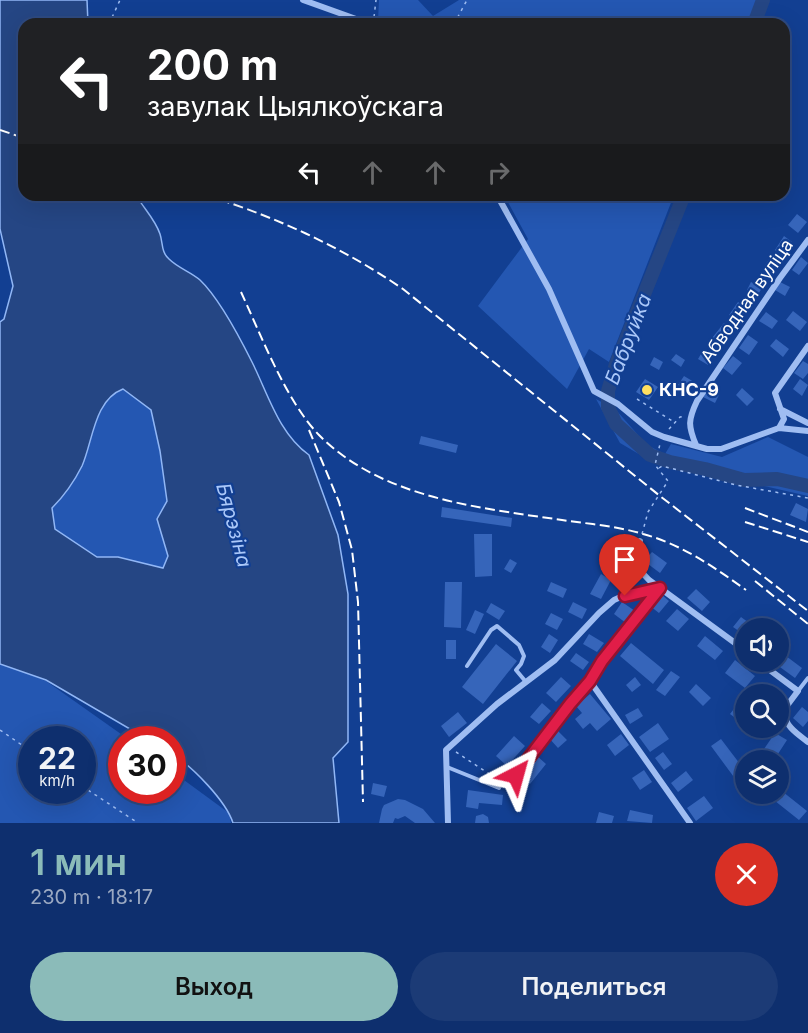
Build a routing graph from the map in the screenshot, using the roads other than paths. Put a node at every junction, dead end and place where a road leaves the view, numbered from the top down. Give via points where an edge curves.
1 (303, 0) edge
2 (355, 18) edge
3 (500, 201) edge
4 (808, 240) edge
5 (808, 346) edge
6 (780, 410) junction
7 (808, 423) edge
8 (779, 428) junction
9 (808, 431) edge
10 (696, 445) junction
11 (639, 541) road end
12 (660, 588) junction
13 (735, 643) edge
14 (467, 666) dead end
15 (772, 672) edge
16 (808, 678) edge
17 (590, 681) junction
18 (526, 682) junction
19 (798, 691) junction
20 (808, 742) edge
21 (446, 766) junction
22 (516, 775) road end
23 (499, 788) dead end
24 (448, 823) edge
25 (690, 823) edge

1 - 2 street
3 - 10 street via 549,289 594,391 664,438
4 - 10 street, Абводная вуліца via 714,374 691,415 690,430
5 - 6 street via 776,393
6 - 7 street
6 - 8 street via 784,419
8 - 9 street
8 - 10 street via 721,449
11 - 12 street via 633,563
12 - 13 street
12 - 17 street
12 - 18 street via 614,600 555,660
14 - 18 lane via 497,626 519,645 524,656 516,670
15 - 19 street
16 - 19 lane
17 - 22 street
17 - 25 street
18 - 21 street via 446,750
19 - 20 street via 783,711 789,728
21 - 23 lane
21 - 24 street

